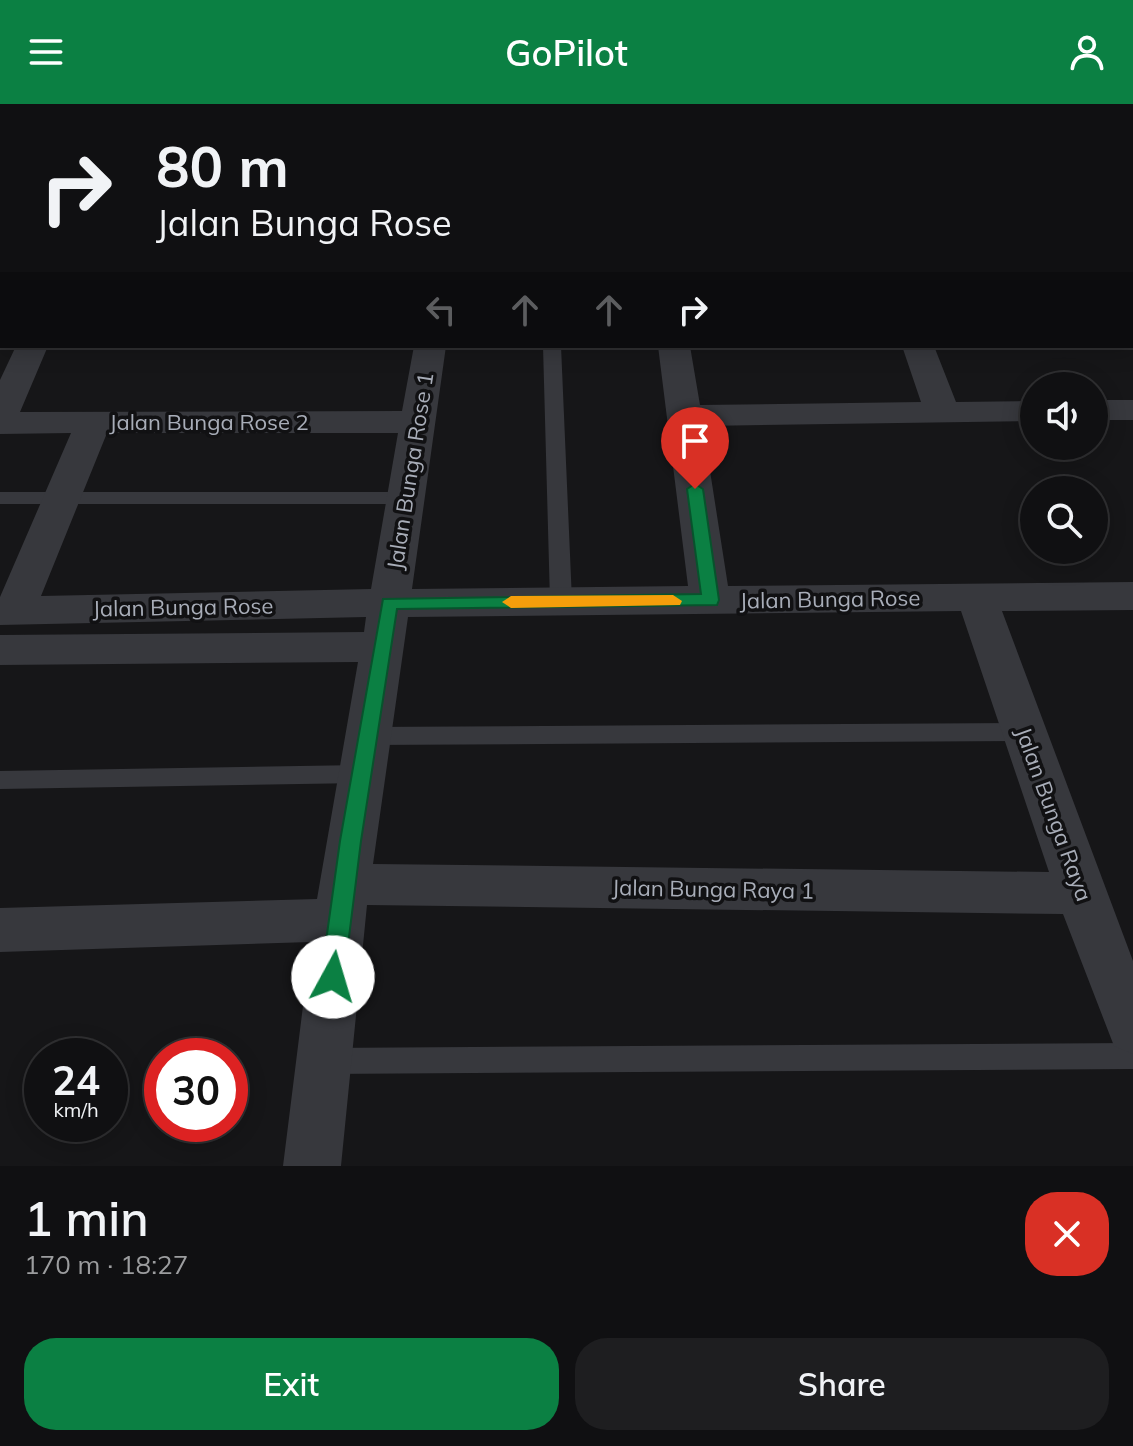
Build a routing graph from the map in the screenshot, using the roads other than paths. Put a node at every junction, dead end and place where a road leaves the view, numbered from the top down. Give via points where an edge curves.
1 (31, 348) edge
2 (430, 348) edge
3 (552, 348) edge
4 (674, 348) edge
5 (919, 348) edge
6 (1108, 410) edge
7 (1133, 410) edge
8 (1020, 411) edge
9 (942, 412) junction
10 (684, 416) junction
11 (0, 420) edge
12 (94, 422) junction
13 (418, 422) junction
14 (62, 497) junction
15 (0, 498) edge
16 (406, 498) junction
17 (1133, 596) edge
18 (977, 598) junction
19 (710, 600) junction
20 (561, 601) junction
21 (8, 610) edge
22 (385, 625) junction
23 (0, 650) edge
24 (1024, 732) junction
25 (364, 755) junction
26 (0, 780) edge
27 (1081, 893) junction
28 (342, 902) junction
29 (0, 930) edge
30 (1133, 1029) edge
31 (1133, 1056) edge
32 (324, 1061) junction
33 (312, 1166) edge

1 - 11 street
2 - 13 street, Jalan Bunga Rose 1
3 - 20 lane
4 - 10 street
5 - 9 street
6 - 7 street
8 - 9 street
9 - 10 street
10 - 19 street
11 - 12 street, Jalan Bunga Rose 2
12 - 13 street, Jalan Bunga Rose 2
12 - 14 street
13 - 16 street, Jalan Bunga Rose 1
14 - 15 lane
14 - 16 lane
14 - 21 street
16 - 22 street, Jalan Bunga Rose 1
17 - 18 street, Jalan Bunga Rose
18 - 19 street, Jalan Bunga Rose
18 - 24 street, Jalan Bunga Raya
19 - 20 street, Jalan Bunga Rose
20 - 22 street, Jalan Bunga Rose
21 - 22 street, Jalan Bunga Rose
22 - 23 street
22 - 25 street, Jalan Bunga Rose 1
24 - 25 lane
24 - 27 street, Jalan Bunga Raya
25 - 26 lane
25 - 28 street, Jalan Bunga Rose 1
27 - 28 street, Jalan Bunga Raya 1
27 - 30 street, Jalan Bunga Raya
28 - 29 street, Jalan Bunga Raya 1
28 - 32 street, Jalan Bunga Rose 1
31 - 32 lane
32 - 33 street, Jalan Bunga Rose 1

